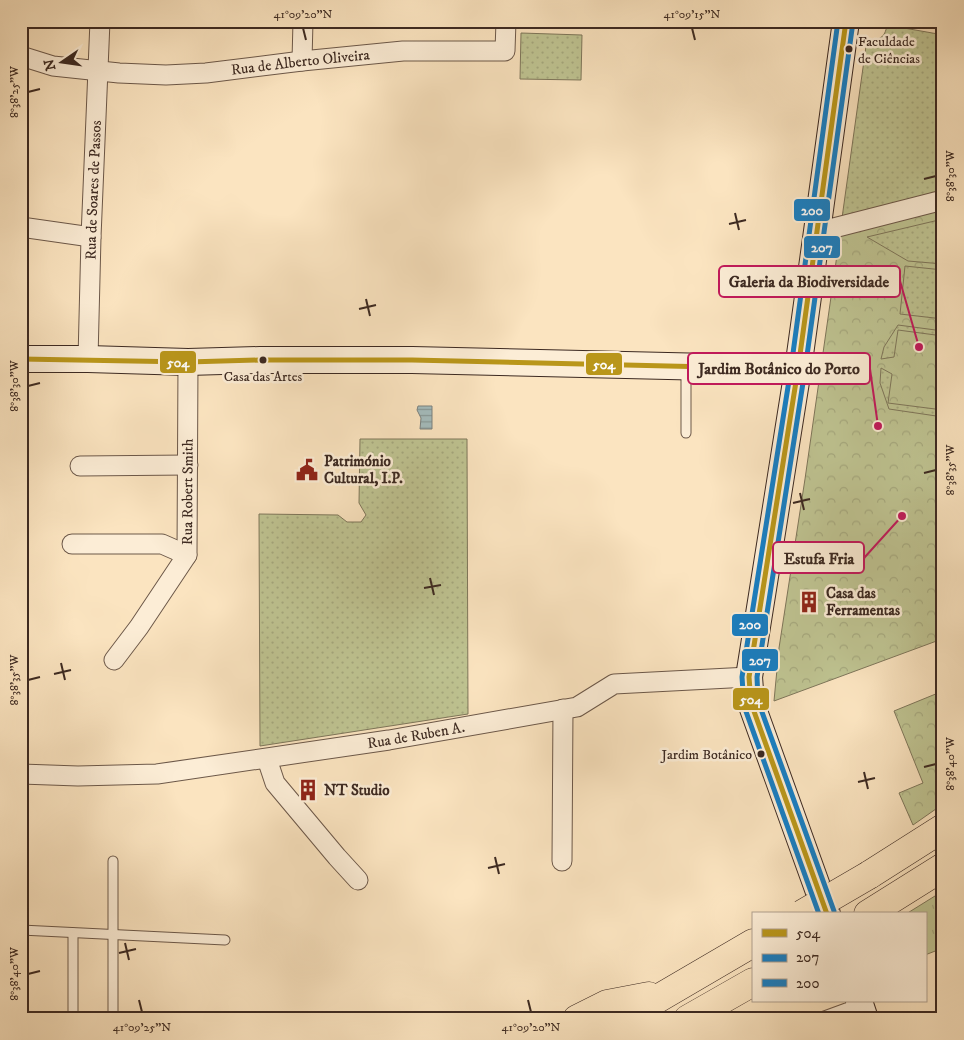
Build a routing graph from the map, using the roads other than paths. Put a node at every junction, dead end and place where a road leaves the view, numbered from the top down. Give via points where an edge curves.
1 (100, 21) edge
2 (303, 21) edge
3 (506, 21) edge
4 (846, 21) edge
5 (21, 56) edge
6 (302, 61) junction
7 (97, 71) junction
8 (943, 200) edge
9 (21, 227) edge
10 (818, 232) junction
11 (91, 237) junction
12 (88, 358) junction
13 (21, 359) edge
14 (188, 362) junction
15 (686, 366) junction
16 (798, 369) junction
17 (686, 433) dead end
18 (188, 465) junction
19 (80, 466) dead end
20 (72, 544) dead end
21 (187, 555) junction
22 (114, 660) dead end
23 (749, 676) junction
24 (563, 709) junction
25 (267, 759) junction
26 (21, 774) edge
27 (943, 828) edge
28 (114, 861) dead end
29 (562, 861) dead end
30 (943, 868) edge
31 (358, 880) dead end
32 (875, 910) edge
33 (805, 912) edge
34 (826, 912) edge
35 (21, 930) edge
36 (73, 932) junction
37 (113, 935) junction
38 (224, 940) dead end
39 (752, 944) edge
40 (752, 983) edge
41 (668, 993) junction
42 (861, 1008) edge
43 (73, 1019) edge
44 (113, 1019) edge
45 (577, 1019) edge
46 (623, 1019) edge
47 (688, 1019) edge
48 (816, 1019) edge

1 - 7 street, Rua de Soares de Passos
2 - 6 street
3 - 6 street, Rua de Alberto Oliveira via 505,51 403,51
4 - 10 main road
5 - 7 street, Rua de Alberto Oliveira via 53,66
6 - 7 street, Rua de Alberto Oliveira via 166,75
7 - 11 street, Rua de Soares de Passos
8 - 10 street
9 - 11 street
10 - 16 main road
11 - 12 street, Rua de Soares de Passos
12 - 13 main road
12 - 14 main road
14 - 15 main road via 412,360
14 - 18 street, Rua Robert Smith
15 - 16 main road
15 - 17 lane
16 - 23 main road
18 - 19 street
18 - 21 street, Rua Robert Smith
20 - 21 street via 162,544
21 - 22 street, Rua Robert Smith
23 - 24 street, Rua de Ruben A. via 614,684 577,707
23 - 34 main road via 751,703
24 - 25 street, Rua de Ruben A.
24 - 29 street
25 - 26 street, Rua de Ruben A. via 157,774
25 - 31 street via 275,783
27 - 33 highway, bridge
28 - 37 lane
30 - 32 highway
35 - 36 lane
36 - 37 lane
36 - 43 lane
37 - 38 lane
37 - 44 lane
39 - 41 highway
40 - 47 highway
41 - 45 highway via 607,1004
41 - 46 highway
42 - 48 lane

